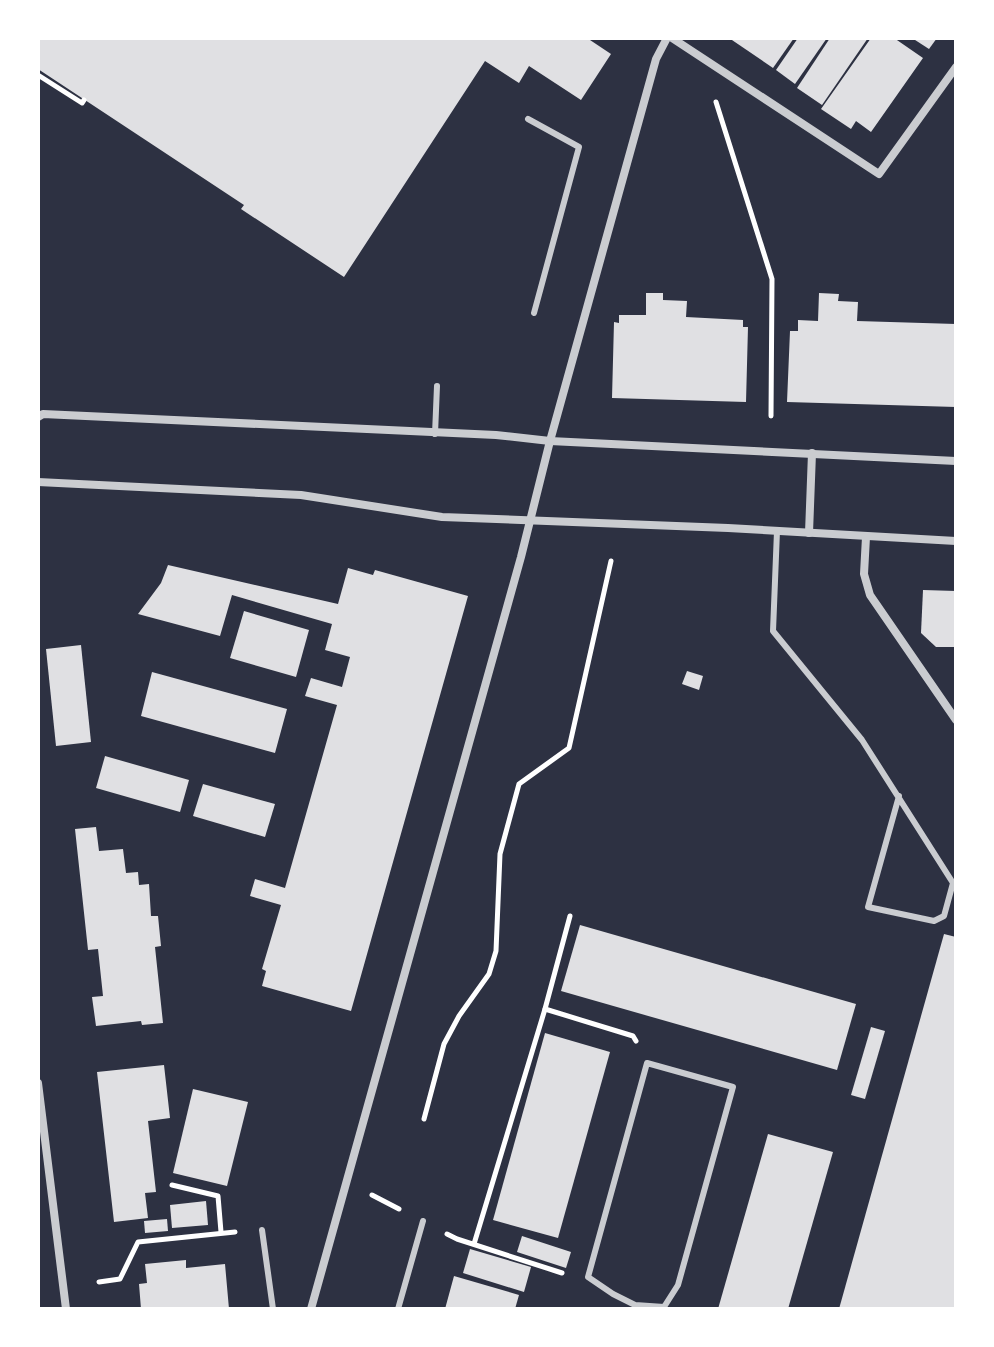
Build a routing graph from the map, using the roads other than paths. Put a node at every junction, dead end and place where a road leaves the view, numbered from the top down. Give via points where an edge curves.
1 (669, 38) edge
2 (956, 67) edge
3 (528, 119) dead end
4 (534, 313) dead end
5 (437, 386) dead end
6 (38, 417) edge
7 (435, 434) junction
8 (550, 441) junction
9 (812, 453) junction
10 (956, 461) edge
11 (38, 482) edge
12 (528, 522) junction
13 (777, 531) junction
14 (809, 533) junction
15 (866, 537) junction
16 (956, 541) edge
17 (956, 720) edge
18 (899, 796) junction
19 (38, 1083) edge
20 (423, 1221) road end
21 (262, 1230) road end
22 (664, 1308) edge
23 (66, 1309) edge
24 (273, 1309) edge
25 (311, 1309) edge
26 (398, 1309) edge

1 - 2 street via 879,174
1 - 8 street via 656,59
3 - 4 lane via 579,147
5 - 7 lane
6 - 7 street
7 - 8 street
8 - 9 street
8 - 12 street
9 - 10 street
9 - 14 street
11 - 12 street via 301,495 442,517
12 - 13 street
12 - 25 street
13 - 14 street
13 - 18 lane via 773,631 862,740
14 - 15 street
15 - 16 street
15 - 17 street via 864,574 870,595
18 - 18 lane via 953,883 944,916 934,921 868,907
19 - 23 street
20 - 26 lane
21 - 24 lane
22 - 22 lane via 678,1285 733,1087 647,1063 588,1277 635,1305

